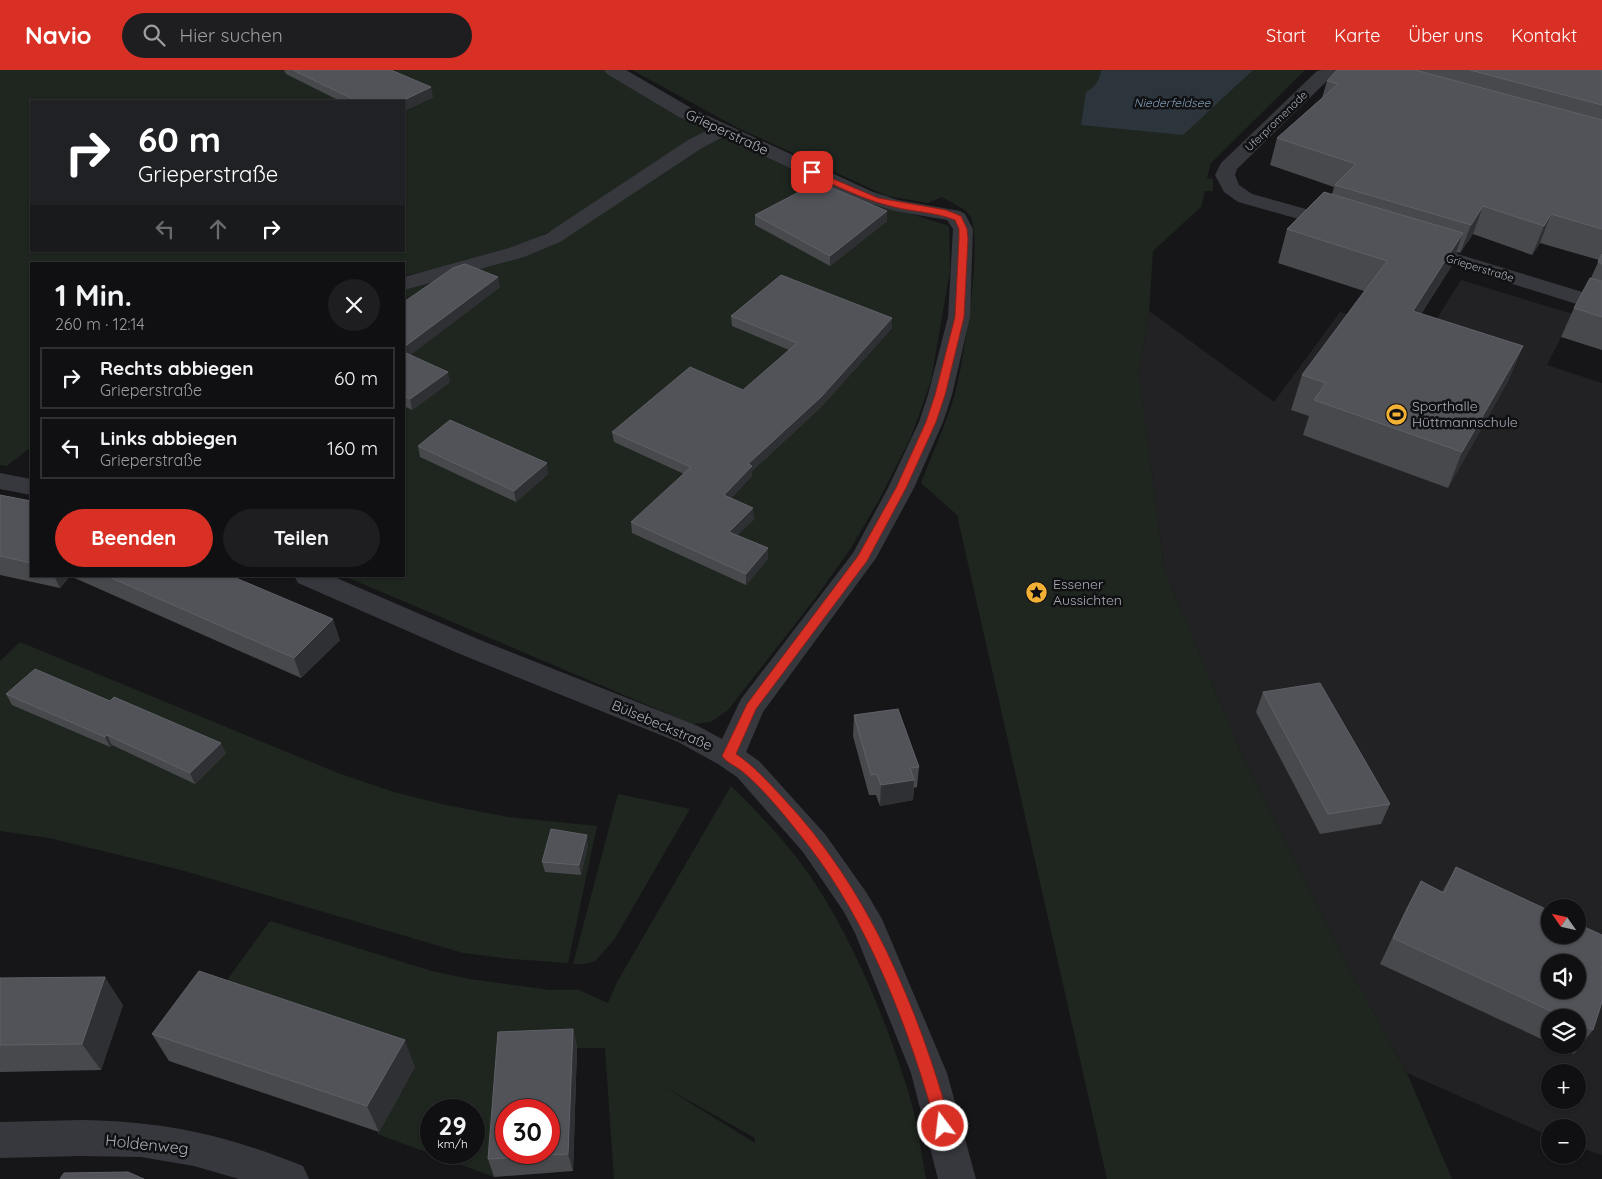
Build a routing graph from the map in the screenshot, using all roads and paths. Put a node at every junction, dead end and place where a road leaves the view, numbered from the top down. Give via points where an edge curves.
1 (613, 70) edge
2 (1384, 84) edge
3 (722, 130) junction
4 (1353, 228) edge
5 (1399, 243) edge
6 (405, 284) edge
7 (1602, 305) edge
8 (0, 481) edge
9 (30, 488) edge
10 (310, 577) edge
11 (729, 756) junction
12 (0, 1140) edge
13 (249, 1172) edge
14 (290, 1179) edge
15 (957, 1179) edge

1 - 3 street, Grieperstraße via 656,97
2 - 4 street, Uferpromenade via 1347,74 1332,72 1324,75 1228,167 1225,174 1231,188 1245,198
3 - 6 street via 695,144 553,238 510,255
3 - 11 street, Grieperstraße via 866,196 895,205 946,213 958,218 963,229 959,317 931,422 901,488 863,558 752,707
5 - 7 street, Grieperstraße
8 - 9 street
10 - 11 street, Bülsebeckstraße via 462,643 688,734
11 - 15 street, Bülsebeckstraße via 767,788 814,843 870,929 929,1073
12 - 13 street, Holdenweg via 161,1142 216,1153
13 - 14 street, Holdenweg

